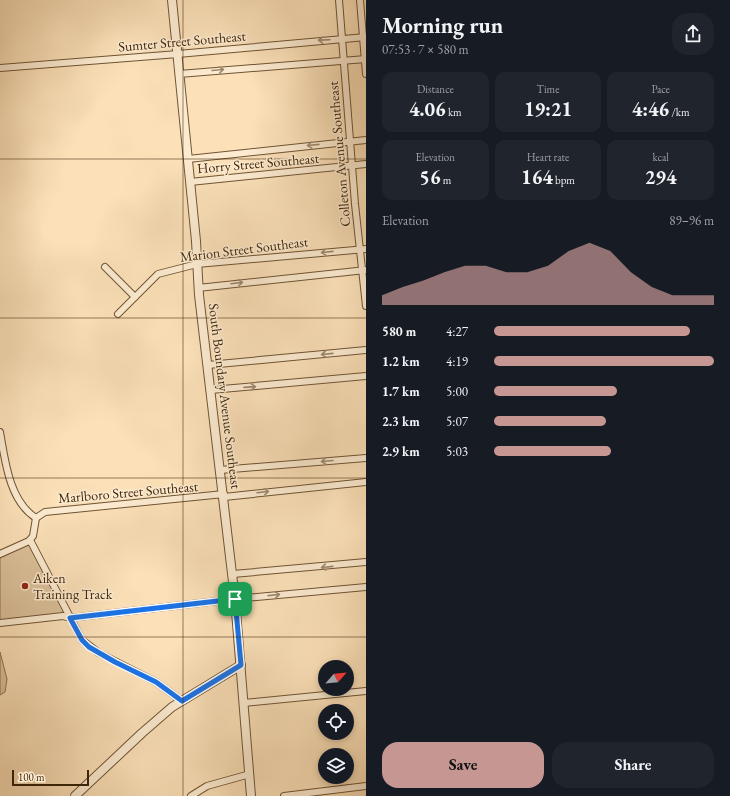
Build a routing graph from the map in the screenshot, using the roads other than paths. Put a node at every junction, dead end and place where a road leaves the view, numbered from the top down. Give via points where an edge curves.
1 (172, 0) edge
2 (339, 0) edge
3 (360, 0) edge
4 (365, 37) edge
5 (341, 39) junction
6 (178, 54) junction
7 (365, 59) edge
8 (343, 60) junction
9 (0, 68) edge
10 (180, 74) junction
11 (366, 74) edge
12 (366, 140) edge
13 (350, 142) junction
14 (188, 159) junction
15 (366, 164) edge
16 (352, 166) junction
17 (190, 182) junction
18 (363, 249) edge
19 (197, 264) junction
20 (104, 267) dead end
21 (364, 271) edge
22 (198, 288) junction
23 (135, 297) junction
24 (366, 306) edge
25 (118, 314) dead end
26 (366, 350) edge
27 (208, 365) junction
28 (366, 376) edge
29 (211, 390) junction
30 (0, 432) edge
31 (366, 458) edge
32 (220, 470) junction
33 (366, 482) edge
34 (224, 495) junction
35 (36, 518) junction
36 (30, 540) junction
37 (0, 554) edge
38 (366, 562) edge
39 (233, 574) junction
40 (366, 587) edge
41 (235, 599) junction
42 (70, 618) junction
43 (0, 622) edge
44 (241, 665) junction
45 (366, 691) edge
46 (182, 701) junction
47 (244, 703) junction
48 (250, 774) junction
49 (366, 786) edge
50 (76, 796) edge
51 (191, 796) edge
52 (251, 796) edge
53 (284, 796) edge

1 - 6 street, South Boundary Avenue Southeast
2 - 5 street, Colleton Avenue Southeast
3 - 4 street
4 - 5 street, Sumter Street Southeast
4 - 7 street
5 -> 6 street, Sumter Street Southeast
5 - 8 street, Colleton Avenue Southeast
6 - 9 street, Sumter Street Southeast
6 - 10 street, South Boundary Avenue Southeast
7 - 8 street
7 - 11 street
10 -> 8 street
8 - 13 street, Colleton Avenue Southeast
10 - 14 street, South Boundary Avenue Southeast
12 - 13 street, Horry Street Southeast
13 -> 14 street, Horry Street Southeast
13 - 16 street, Colleton Avenue Southeast
14 - 17 street, South Boundary Avenue Southeast
15 - 16 street, Horry Street Southeast
16 - 17 street, Horry Street Southeast
16 - 18 street, Colleton Avenue Southeast
17 - 19 street, South Boundary Avenue Southeast
18 -> 19 street, Marion Street Southeast
18 - 21 street, Colleton Avenue Southeast
19 - 22 street, South Boundary Avenue Southeast
19 - 23 street, Marion Street Southeast via 158,274
20 - 23 street
22 -> 21 street
21 - 24 street, Colleton Avenue Southeast
22 - 27 street, South Boundary Avenue Southeast
23 - 25 street, Marion Street Southeast
26 -> 27 street
27 - 29 street, South Boundary Avenue Southeast
29 -> 28 street
29 - 32 street, South Boundary Avenue Southeast
30 - 35 street via 3,456 11,483 28,513
31 -> 32 street
32 - 34 street, South Boundary Avenue Southeast
34 -> 33 street, Marlboro Street Southeast
34 - 35 street, Marlboro Street Southeast via 45,512
34 - 39 street, South Boundary Avenue Southeast
35 - 36 street
36 - 37 street
36 - 42 street
38 -> 39 street
39 - 41 street, South Boundary Avenue Southeast
41 -> 40 street
41 - 42 street
41 - 44 street, South Boundary Avenue Southeast
42 - 43 street via 63,616
42 - 46 street via 82,640 89,647 156,682
44 - 46 street
44 - 47 street, South Boundary Avenue Southeast
45 - 47 street
46 - 50 street via 155,721
47 - 48 street, South Boundary Avenue Southeast
48 - 51 street via 207,786
48 - 52 street, South Boundary Avenue Southeast
49 - 53 street

